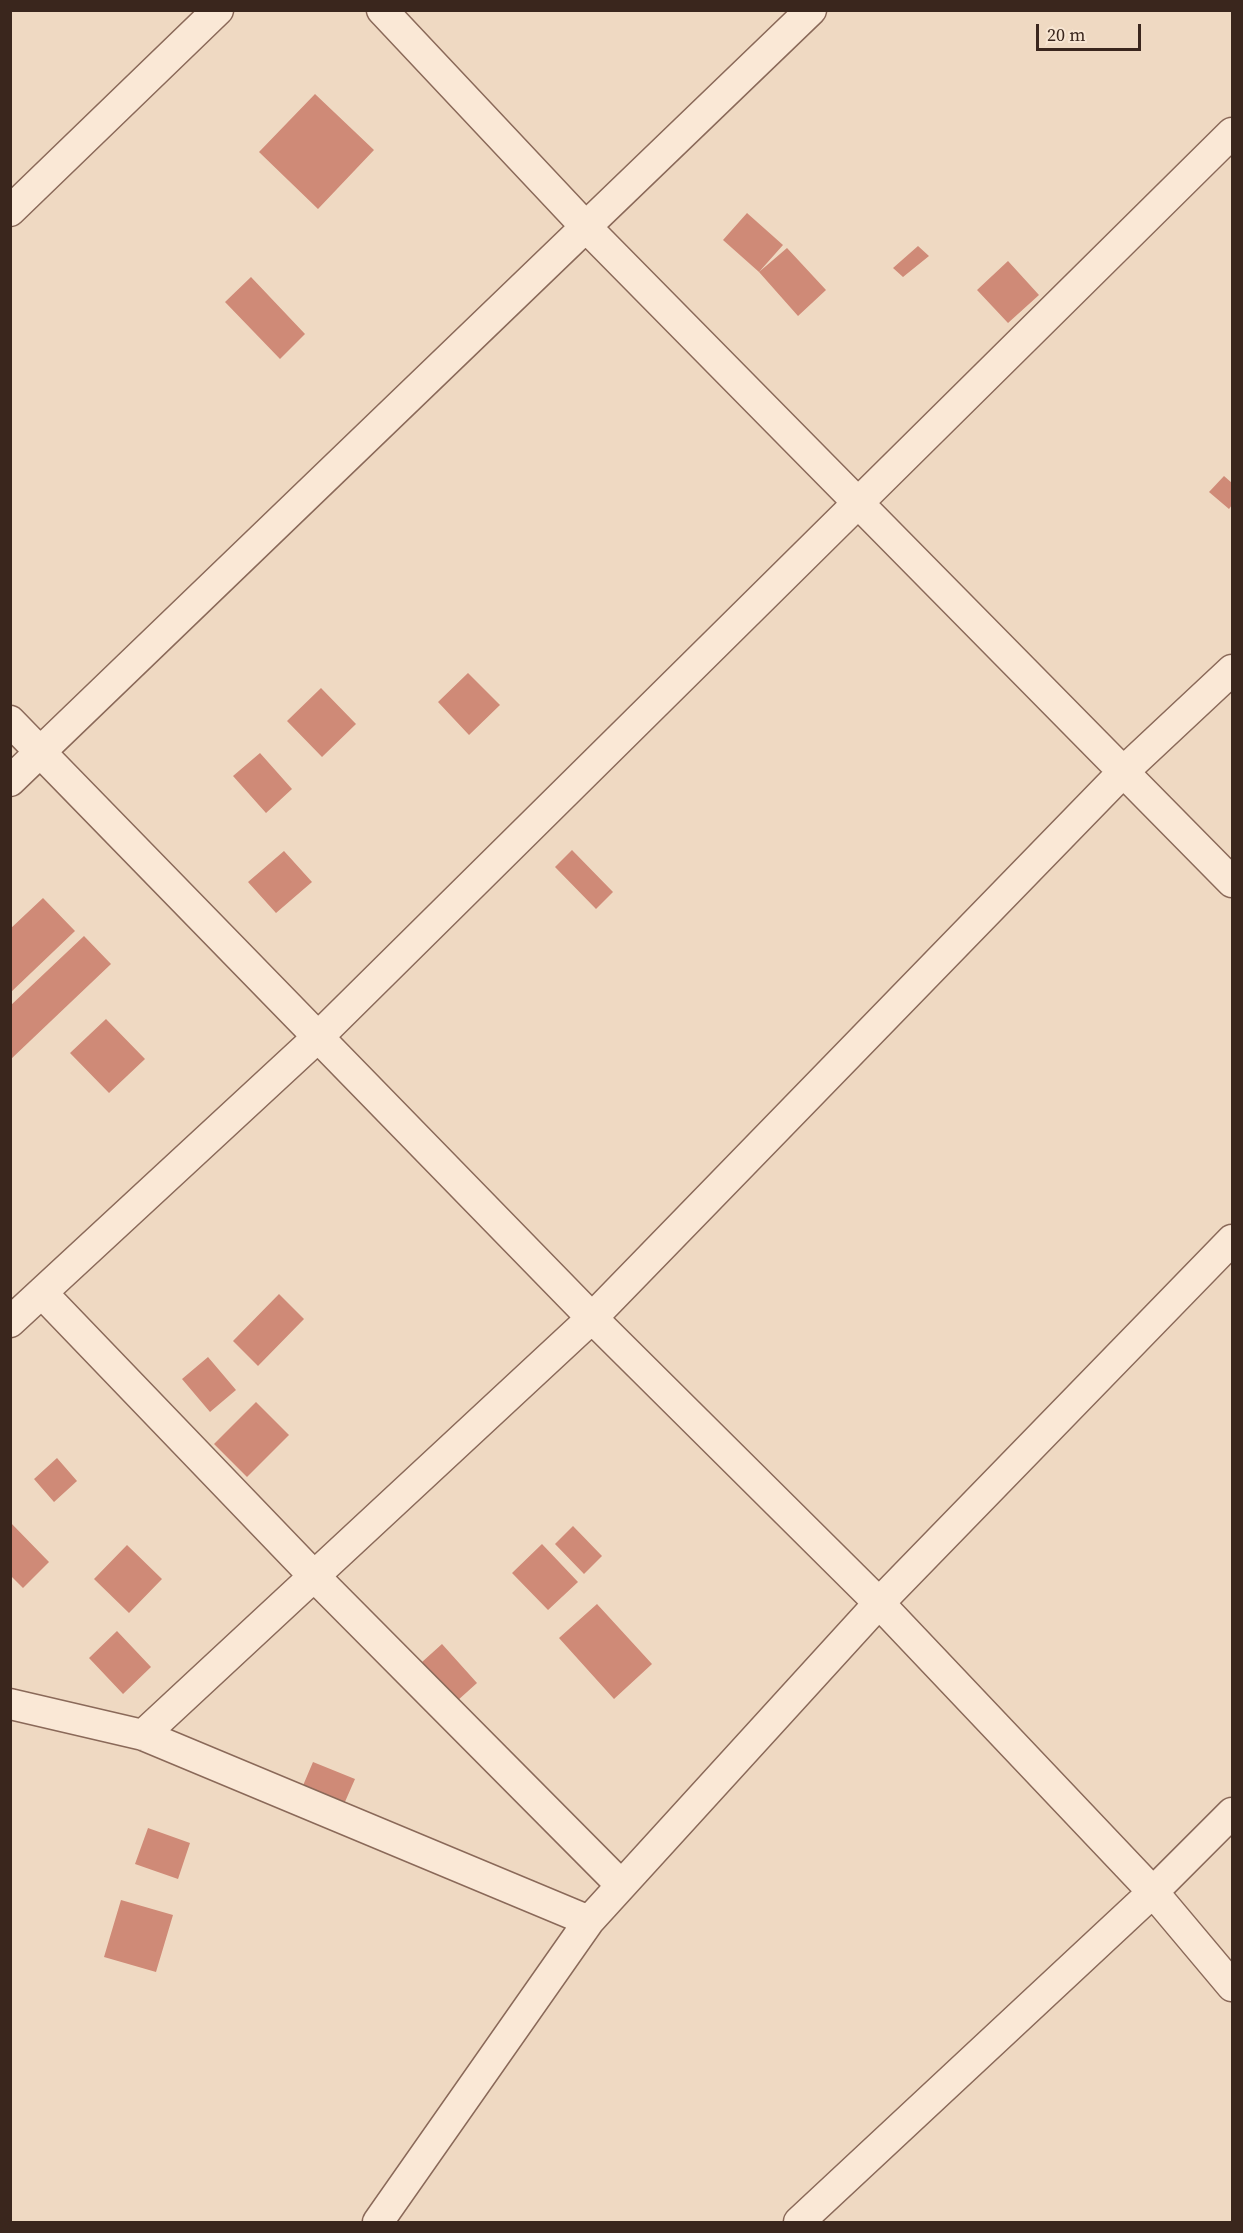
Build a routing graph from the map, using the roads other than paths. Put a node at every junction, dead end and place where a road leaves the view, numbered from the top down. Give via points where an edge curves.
1 (218, 10) edge
2 (382, 10) edge
3 (811, 10) edge
4 (1233, 133) edge
5 (10, 211) edge
6 (586, 226) junction
7 (859, 503) junction
8 (1233, 670) edge
9 (10, 722) edge
10 (40, 752) junction
11 (1123, 772) junction
12 (10, 781) edge
13 (1233, 882) edge
14 (318, 1037) junction
15 (1233, 1240) edge
16 (42, 1293) junction
17 (592, 1318) junction
18 (10, 1322) edge
19 (314, 1576) junction
20 (879, 1603) junction
21 (10, 1704) edge
22 (143, 1735) junction
23 (1233, 1813) edge
24 (621, 1886) junction
25 (1153, 1892) junction
26 (589, 1921) junction
27 (1233, 1986) edge
28 (378, 2223) edge
29 (799, 2223) edge

1 - 5 street
2 - 6 street
3 - 6 street
4 - 7 street
6 - 7 street
6 - 10 street
7 - 11 street
7 - 14 street
8 - 11 street
9 - 10 street
10 - 12 street
10 - 14 street
11 - 13 street
11 - 17 street
14 - 16 street
14 - 17 street
15 - 20 street
16 - 18 street
16 - 19 street
17 - 19 street
17 - 20 street
19 - 22 street
19 - 24 street
20 - 24 street
20 - 25 street
21 - 22 street
22 - 26 street
23 - 25 street
24 - 26 street
25 - 27 street
25 - 29 street
26 - 28 street

